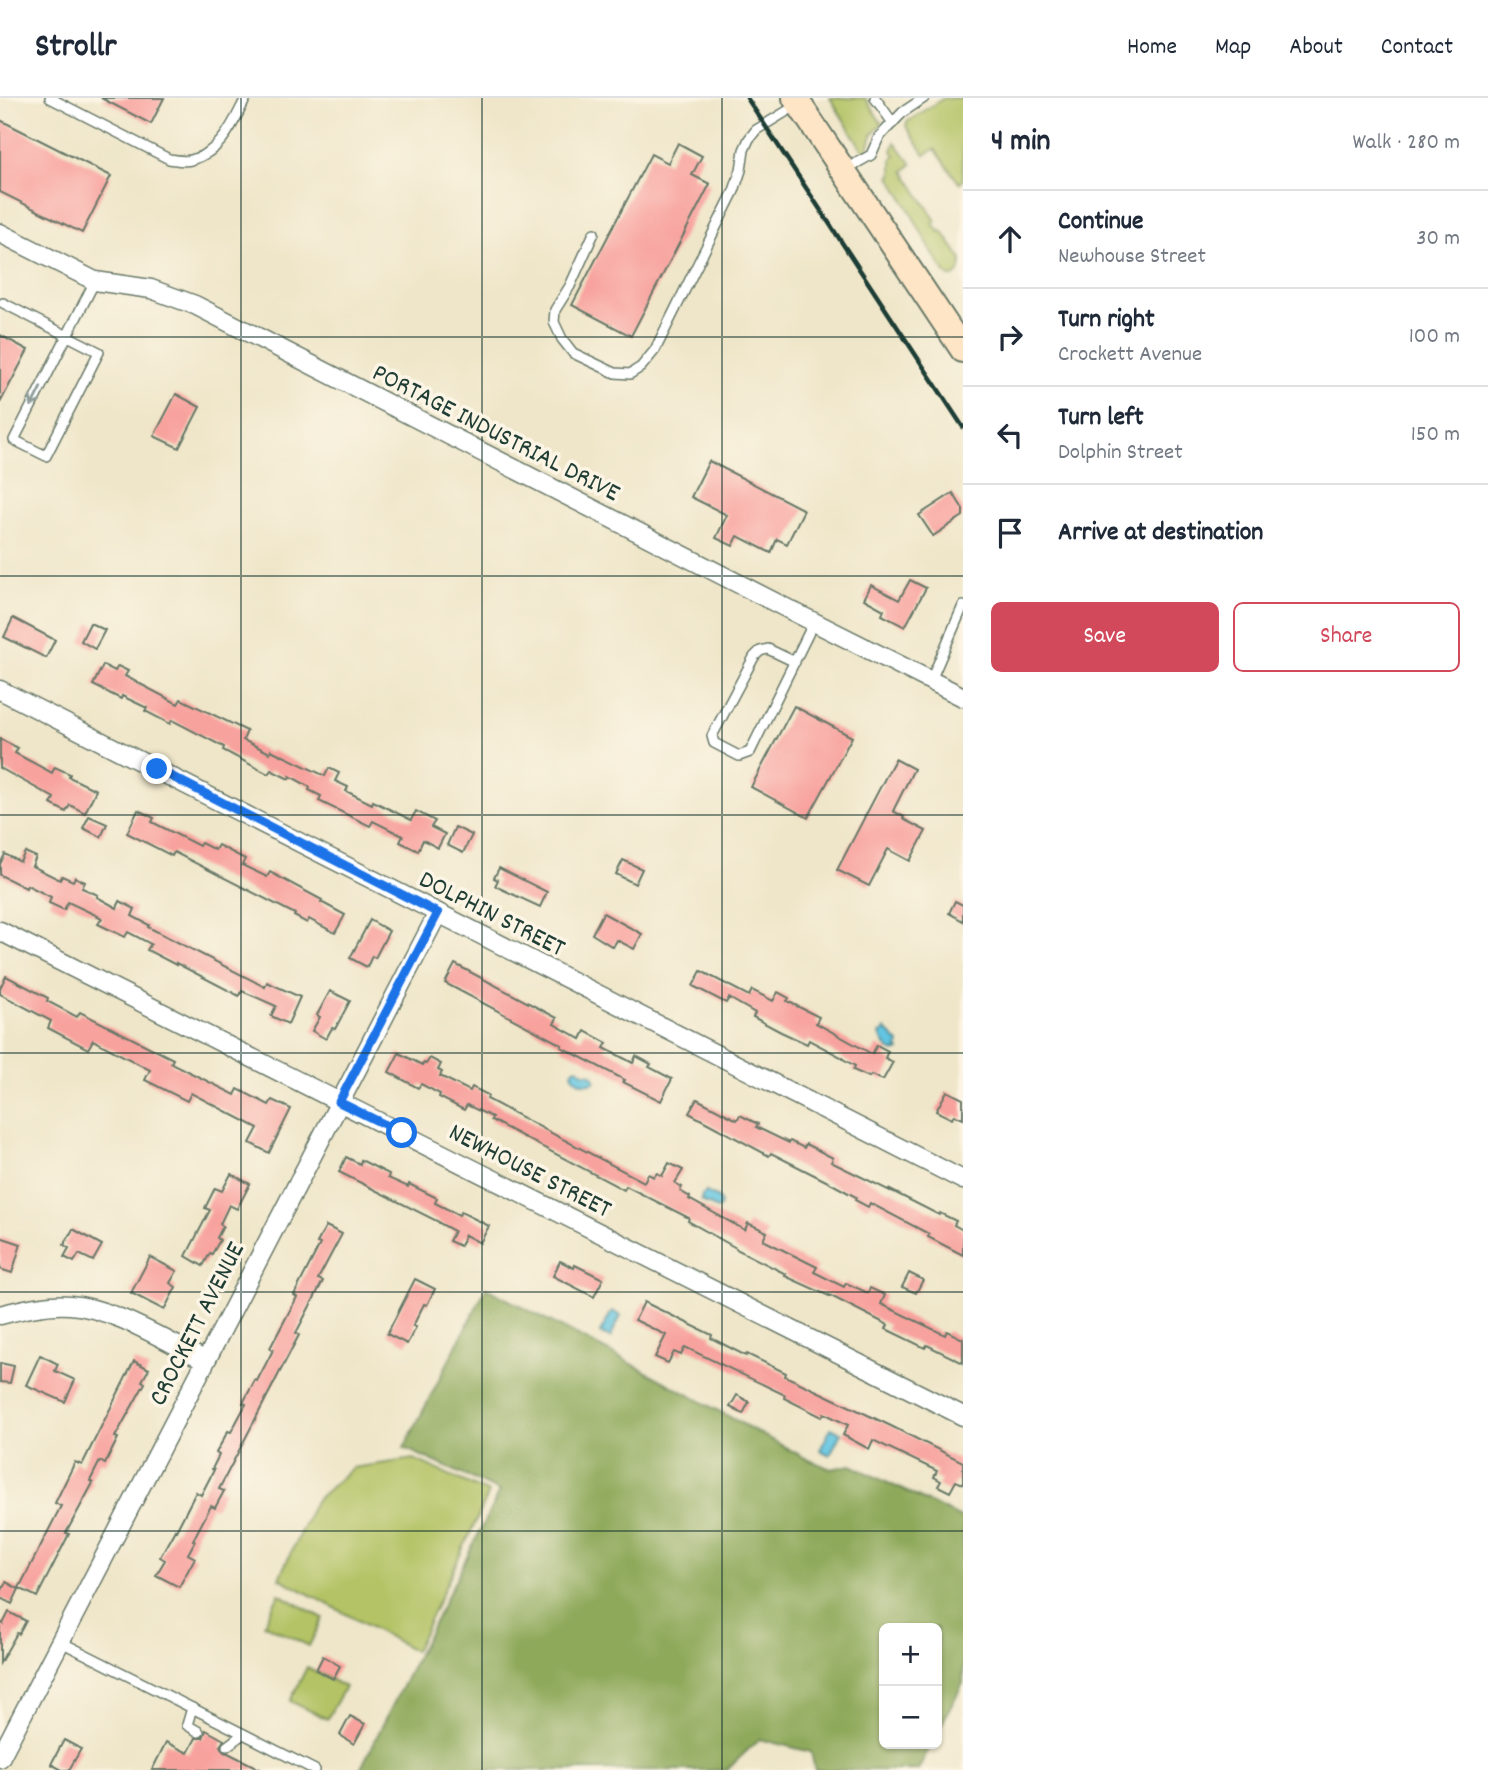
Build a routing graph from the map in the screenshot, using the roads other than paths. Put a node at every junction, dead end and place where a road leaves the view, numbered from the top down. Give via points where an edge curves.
1 (50, 98) edge
2 (246, 98) edge
3 (875, 98) edge
4 (924, 98) edge
5 (797, 101) edge
6 (893, 123) junction
7 (843, 171) junction
8 (0, 233) edge
9 (594, 233) dead end
10 (95, 281) junction
11 (3, 303) dead end
12 (66, 336) junction
13 (963, 350) edge
14 (963, 606) edge
15 (814, 622) junction
16 (795, 662) junction
17 (931, 680) junction
18 (0, 690) edge
19 (963, 696) edge
20 (438, 913) junction
21 (0, 931) edge
22 (339, 1102) junction
23 (963, 1180) edge
24 (0, 1315) edge
25 (205, 1360) junction
26 (963, 1416) edge
27 (61, 1642) junction
28 (192, 1708) junction
29 (199, 1732) dead end
30 (243, 1734) junction
31 (227, 1746) dead end
32 (0, 1758) edge
33 (315, 1770) edge

1 - 2 lane via 169,159 190,160 215,148
3 - 6 lane
4 - 6 lane
5 - 7 main road
5 - 9 lane via 749,139 734,191 673,317 655,351 630,374 615,373 573,353 554,322 555,310
6 - 7 lane via 879,137 871,155
7 - 13 main road
8 - 10 street, PORTAGE INDUSTRIAL DRIVE
10 - 12 lane
10 - 15 street, PORTAGE INDUSTRIAL DRIVE via 151,289 195,305
11 - 12 lane
12 -> 12 lane via 14,440 46,456 99,352
14 - 17 lane
15 - 16 lane
15 - 17 street, PORTAGE INDUSTRIAL DRIVE
16 - 16 lane via 750,752 739,756 714,743 712,736 754,657 768,649
17 - 19 street, PORTAGE INDUSTRIAL DRIVE
18 - 20 street, DOLPHIN STREET
20 - 22 street, CROCKETT AVENUE
20 - 23 street, DOLPHIN STREET
21 - 22 street, NEWHOUSE STREET
22 - 25 street, CROCKETT AVENUE
22 - 26 street, NEWHOUSE STREET
24 - 25 street via 43,1306 94,1309
25 - 27 street, CROCKETT AVENUE
27 - 28 lane
27 - 32 street, CROCKETT AVENUE
28 - 29 lane via 187,1725
28 - 30 lane
30 - 31 lane
30 - 33 lane

